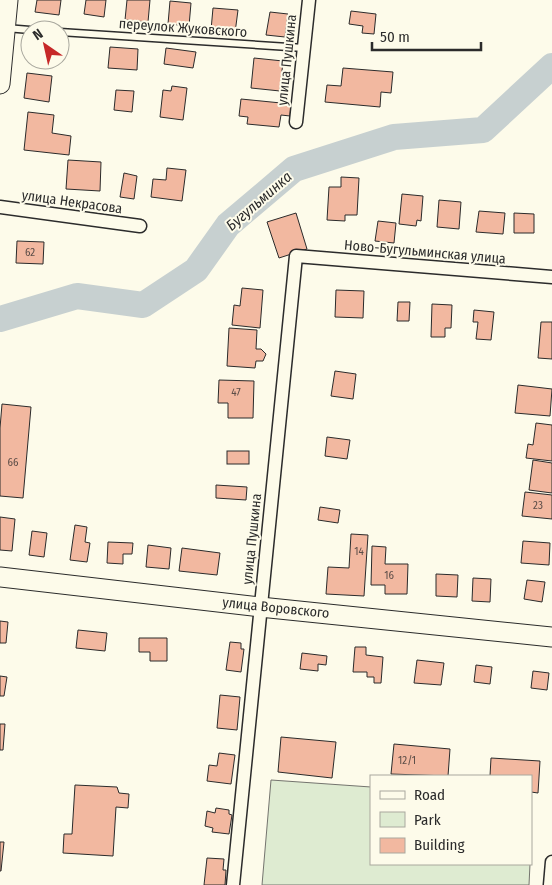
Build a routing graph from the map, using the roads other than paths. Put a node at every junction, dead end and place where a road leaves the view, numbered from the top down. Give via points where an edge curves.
1 (8, 0) edge
2 (309, 0) edge
3 (5, 28) junction
4 (20, 29) edge
5 (70, 33) edge
6 (304, 48) junction
7 (0, 84) edge
8 (296, 122) dead end
9 (0, 207) edge
10 (140, 226) dead end
11 (296, 256) joint
12 (552, 278) edge
13 (0, 577) edge
14 (260, 607) junction
15 (552, 637) edge
16 (552, 862) edge
17 (233, 885) edge
18 (550, 885) edge

1 - 3 street
2 - 6 street, улица Пушкина
3 - 4 lane
3 - 7 street
5 - 6 lane, переулок Жуковского
6 - 8 street, улица Пушкина
9 - 10 street, улица Некрасова
11 - 12 street, Ново-Бугульминская улица
11 - 14 street, улица Пушкина
13 - 14 street, улица Воровского
14 - 15 street, улица Воровского
14 - 17 street, улица Пушкина
16 - 18 street

